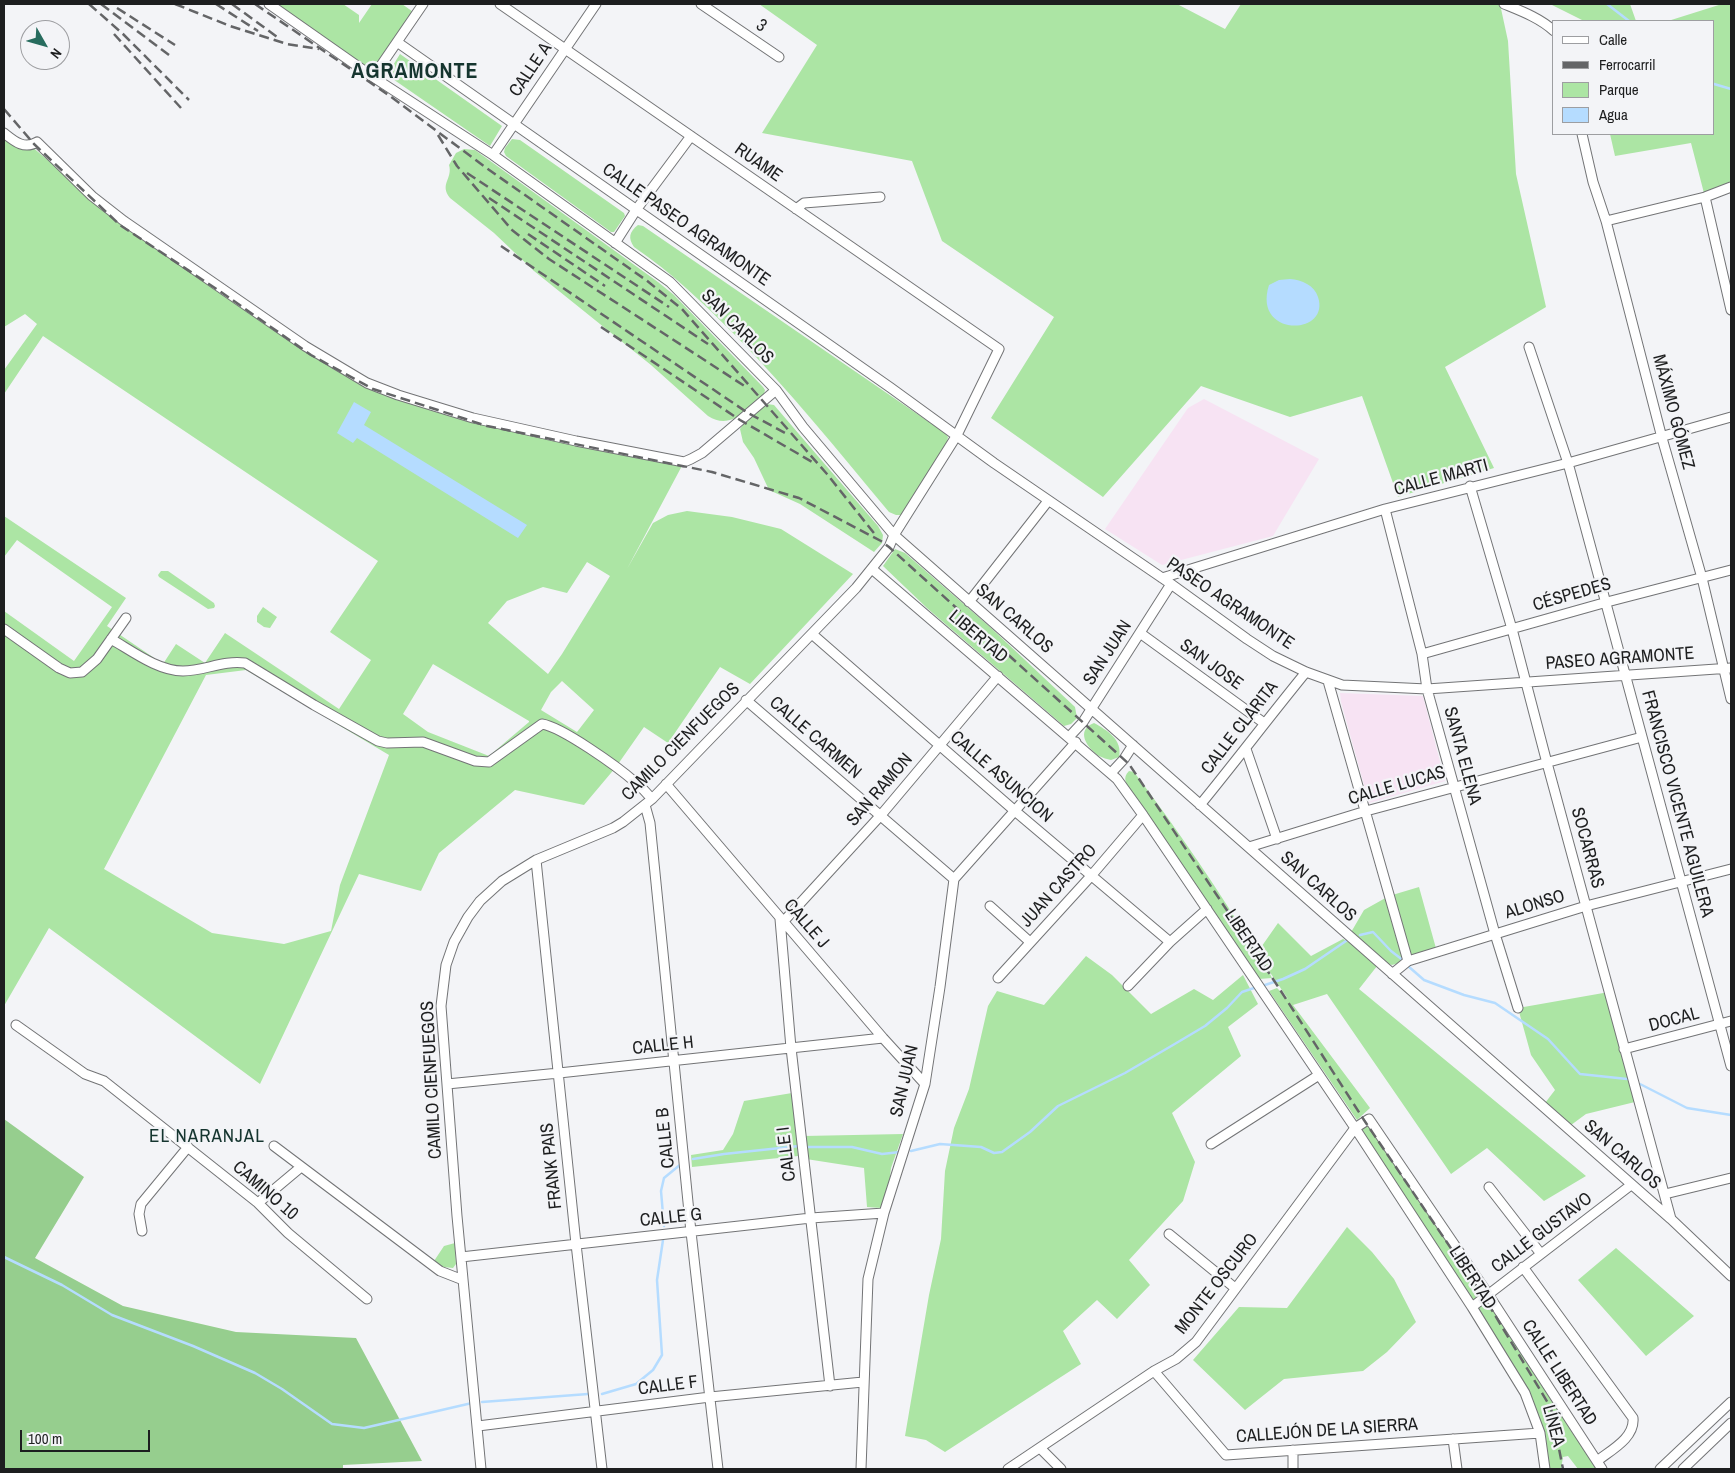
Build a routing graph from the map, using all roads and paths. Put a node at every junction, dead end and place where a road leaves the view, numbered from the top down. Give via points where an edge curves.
1 (269, 4) edge
2 (423, 4) edge
3 (500, 4) edge
4 (596, 4) edge
5 (701, 4) edge
6 (1504, 4) edge
7 (282, 7) edge
8 (1552, 28) edge
9 (397, 42) junction
10 (565, 49) junction
11 (779, 57) dead end
12 (373, 76) junction
13 (514, 124) junction
14 (4, 132) edge
15 (1582, 135) edge
16 (690, 136) junction
17 (493, 155) junction
18 (1731, 187) edge
19 (880, 197) dead end
20 (1705, 197) junction
21 (796, 209) junction
22 (636, 210) junction
23 (1606, 221) junction
24 (615, 243) junction
25 (1731, 310) edge
26 (1529, 347) dead end
27 (999, 349) joint
28 (776, 390) junction
29 (1731, 418) edge
30 (957, 435) junction
31 (1662, 438) junction
32 (1568, 463) junction
33 (1470, 486) junction
34 (1048, 501) junction
35 (1385, 509) junction
36 (894, 535) junction
37 (872, 568) junction
38 (1731, 570) edge
39 (1162, 578) junction
40 (1702, 578) junction
41 (1171, 584) junction
42 (969, 602) junction
43 (1607, 602) junction
44 (126, 618) dead end
45 (4, 629) edge
46 (1512, 629) junction
47 (1140, 633) junction
48 (812, 634) junction
49 (111, 639) junction
50 (1422, 654) junction
51 (1727, 668) edge
52 (1306, 672) junction
53 (1625, 674) junction
54 (998, 676) junction
55 (1328, 681) junction
56 (1526, 681) junction
57 (1427, 689) junction
58 (1731, 699) edge
59 (746, 700) junction
60 (1091, 709) junction
61 (1264, 723) junction
62 (1642, 737) junction
63 (1072, 740) junction
64 (940, 745) junction
65 (1132, 745) junction
66 (1246, 748) junction
67 (1547, 762) junction
68 (1111, 773) junction
69 (666, 784) junction
70 (1453, 788) junction
71 (649, 802) junction
72 (1200, 805) junction
73 (1015, 811) junction
74 (1366, 811) junction
75 (1143, 815) junction
76 (880, 816) junction
77 (1277, 838) junction
78 (1249, 847) junction
79 (536, 860) junction
80 (1731, 869) edge
81 (1091, 876) junction
82 (954, 879) junction
83 (1681, 882) junction
84 (990, 906) dead end
85 (1586, 906) junction
86 (1207, 909) junction
87 (782, 920) junction
88 (1495, 934) junction
89 (1030, 942) junction
90 (1170, 942) junction
91 (1408, 960) junction
92 (1392, 974) junction
93 (998, 978) dead end
94 (1128, 986) dead end
95 (1518, 1008) dead end
96 (1731, 1021) edge
97 (1719, 1024) junction
98 (16, 1025) dead end
99 (882, 1038) junction
100 (791, 1048) junction
101 (1624, 1050) junction
102 (675, 1061) junction
103 (1731, 1066) edge
104 (559, 1073) junction
105 (1319, 1075) junction
106 (447, 1084) junction
107 (924, 1084) junction
108 (1370, 1120) joint
109 (1355, 1128) junction
110 (1211, 1144) dead end
111 (274, 1146) dead end
112 (188, 1147) junction
113 (301, 1167) junction
114 (1731, 1178) edge
115 (1632, 1185) junction
116 (1489, 1187) dead end
117 (1665, 1194) junction
118 (258, 1203) junction
119 (884, 1213) junction
120 (811, 1218) junction
121 (1671, 1219) junction
122 (142, 1231) dead end
123 (692, 1232) junction
124 (1169, 1234) dead end
125 (576, 1244) junction
126 (1540, 1254) junction
127 (461, 1258) junction
128 (1523, 1267) junction
129 (1731, 1276) edge
130 (463, 1280) junction
131 (1235, 1288) junction
132 (1488, 1294) junction
133 (367, 1299) dead end
134 (1472, 1306) junction
135 (1154, 1371) junction
136 (864, 1382) junction
137 (830, 1386) junction
138 (1525, 1393) joint
139 (710, 1397) junction
140 (1731, 1402) edge
141 (595, 1411) junction
142 (1731, 1425) edge
143 (478, 1426) junction
144 (1540, 1433) junction
145 (1453, 1439) junction
146 (1040, 1448) junction
147 (1293, 1450) junction
148 (1597, 1461) junction
149 (482, 1469) edge
150 (602, 1469) edge
151 (718, 1469) edge
152 (861, 1469) edge
153 (1008, 1469) edge
154 (1061, 1469) edge
155 (1293, 1469) edge
156 (1457, 1469) edge
157 (1546, 1469) edge
158 (1602, 1469) edge
159 (1660, 1469) edge
160 (1683, 1469) edge

1 - 7 street, SAN CARLOS
2 - 9 street
3 - 10 street, RUAME
4 - 10 street, CALLE A
5 - 11 street, 3
6 - 8 street
7 - 12 street, SAN CARLOS
9 - 12 street
9 - 13 street, CALLE PASEO AGRAMONTE
10 - 13 street, CALLE A
10 - 16 street, RUAME
12 - 17 street, SAN CARLOS
13 - 17 street, CALLE A
13 - 22 street, CALLE PASEO AGRAMONTE
14 - 28 street via 22,146 37,142 92,196 124,221 306,346 367,383 398,395 507,426 684,462 702,452
15 - 23 street, MÁXIMO GÓMEZ
16 - 21 street, RUAME
16 - 22 street
17 - 24 street, SAN CARLOS
18 - 20 street
19 - 21 street via 804,203
20 - 23 street
20 - 25 street
21 - 27 street, RUAME
22 - 24 street
22 - 30 street, CALLE PASEO AGRAMONTE
23 - 31 street, MÁXIMO GÓMEZ
24 - 28 street, SAN CARLOS via 670,282
26 - 32 street, FRANCISCO VICENTE AGUILERA
27 - 30 street, CAMILO CIENFUEGOS
28 - 36 street, SAN CARLOS
29 - 31 street, CALLE MARTI
30 - 34 street, PASEO AGRAMONTE
30 - 36 street, CAMILO CIENFUEGOS
31 - 32 street, CALLE MARTI
31 - 40 street, MÁXIMO GÓMEZ
32 - 33 street, CALLE MARTI
32 - 43 street, FRANCISCO VICENTE AGUILERA
33 - 35 street, CALLE MARTI
33 - 46 street, SOCARRAS
34 - 39 street, PASEO AGRAMONTE
34 - 42 street
35 - 39 street, CALLE MARTI
35 - 50 street, SANTA ELENA
36 - 37 street, CAMILO CIENFUEGOS via 889,548
36 - 42 street, SAN CARLOS
37 - 48 street, CAMILO CIENFUEGOS
37 - 54 street, LIBERTAD
38 - 40 street, CÉSPEDES
39 - 41 street, PASEO AGRAMONTE
40 - 43 street, CÉSPEDES
40 - 51 street, MÁXIMO GÓMEZ
41 - 47 street, SAN JUAN
41 - 52 street, PASEO AGRAMONTE via 1273,656
42 - 60 street, SAN CARLOS
43 - 46 street, CÉSPEDES
43 - 53 street, FRANCISCO VICENTE AGUILERA
44 - 49 street
45 - 49 street via 70,673 82,672 97,659
46 - 50 street, CÉSPEDES
46 - 56 street, SOCARRAS
47 - 60 street, SAN JUAN
47 - 61 street, SAN JOSE
48 - 59 street, CAMILO CIENFUEGOS
48 - 64 street, CALLE ASUNCION
49 - 71 street via 173,670 245,663 378,741 423,742 475,761 489,762 542,724 549,725 636,782
50 - 57 street, SANTA ELENA
51 - 53 street, PASEO AGRAMONTE
51 - 58 street, MÁXIMO GÓMEZ
52 - 55 street, PASEO AGRAMONTE
52 - 61 street, CALLE CLARITA
53 - 56 street, PASEO AGRAMONTE
53 - 62 street, FRANCISCO VICENTE AGUILERA
54 - 63 street, LIBERTAD
54 - 64 street, SAN RAMON
55 - 57 street, PASEO AGRAMONTE via 1342,685
55 - 74 street
56 - 57 street, PASEO AGRAMONTE
56 - 67 street, SOCARRAS
57 - 70 street, SANTA ELENA
59 - 69 street, CAMILO CIENFUEGOS
59 - 76 street, CALLE CARMEN
60 - 63 street, SAN JUAN
60 - 65 street, SAN CARLOS
61 - 66 street, CALLE CLARITA
62 - 67 street, CALLE LUCAS
62 - 83 street, FRANCISCO VICENTE AGUILERA
63 - 68 street, LIBERTAD
63 - 73 street, SAN JUAN
64 - 73 street, CALLE ASUNCION
64 - 76 street, SAN RAMON
65 - 68 street
65 - 72 street, SAN CARLOS
66 - 72 street, CALLE CLARITA
66 - 77 street
67 - 70 street, CALLE LUCAS
67 - 85 street, SOCARRAS
68 - 75 street, LIBERTAD
69 - 71 street, CAMILO CIENFUEGOS
69 - 87 street, CALLE J
70 - 74 street, CALLE LUCAS
70 - 88 street, SANTA ELENA
71 - 79 street, CAMILO CIENFUEGOS via 612,828
71 - 102 street, CALLE B
72 - 78 street, SAN CARLOS
73 - 81 street, CALLE ASUNCION
73 - 82 street, SAN JUAN
74 - 77 street, CALLE LUCAS
74 - 91 street
75 - 81 street, JUAN CASTRO
75 - 86 street, LIBERTAD
76 - 82 street, CALLE CARMEN
76 - 87 street, SAN RAMON
77 - 78 street, CALLE LUCAS
78 - 92 street, SAN CARLOS
79 - 104 street, FRANK PAIS
79 - 106 street, CAMILO CIENFUEGOS via 502,881 480,901 454,942 446,965 441,1006
80 - 83 street, ALONSO
81 - 89 street, JUAN CASTRO
81 - 90 street, CALLE ASUNCION
82 - 107 street, SAN JUAN
83 - 85 street, ALONSO
83 - 97 street, FRANCISCO VICENTE AGUILERA
84 - 89 street
85 - 88 street, ALONSO
85 - 101 street, SOCARRAS
86 - 90 street
86 - 105 street, LIBERTAD
87 - 99 street, CALLE J
87 - 100 street, CALLE I
88 - 91 street, ALONSO
88 - 95 street, SANTA ELENA
89 - 93 street, JUAN CASTRO
90 - 94 street
91 - 92 street
92 - 115 street, SAN CARLOS
96 - 97 street, DOCAL
97 - 101 street, DOCAL
97 - 103 street, FRANCISCO VICENTE AGUILERA
98 - 112 street, CAMINO 10 via 85,1074 104,1081
99 - 100 street, CALLE H
99 - 107 street, CALLE J
100 - 102 street, CALLE H
100 - 120 street, CALLE I
101 - 117 street, SOCARRAS
102 - 104 street, CALLE H
102 - 123 street, CALLE B
104 - 106 street, CALLE H
104 - 125 street, FRANK PAIS
105 - 109 street, LIBERTAD
105 - 110 street
106 - 127 street, CAMILO CIENFUEGOS
107 - 119 street, SAN JUAN
108 - 109 street, MONTE OSCURO via 1364,1120
108 - 132 street, CALLE LIBERTAD
109 - 131 street, MONTE OSCURO
109 - 134 street, LIBERTAD
111 - 113 street
112 - 118 street, CAMINO 10
112 - 122 street via 142,1204 139,1214
113 - 118 street
113 - 130 street via 440,1271
114 - 117 street
115 - 121 street, SAN CARLOS
115 - 126 street, CALLE GUSTAVO
116 - 126 street
117 - 121 street, SOCARRAS
118 - 133 street, CAMINO 10 via 288,1233
119 - 120 street, CALLE G
119 - 136 street, SAN JUAN via 868,1279
120 - 123 street, CALLE G
120 - 137 street, CALLE I
121 - 129 street, SAN CARLOS
123 - 125 street, CALLE G
123 - 139 street, CALLE B
124 - 131 street
125 - 127 street, CALLE G
125 - 141 street, FRANK PAIS
126 - 128 street, CALLE GUSTAVO
127 - 130 street, CAMILO CIENFUEGOS
128 - 132 street, CALLE GUSTAVO
128 - 148 street via 1633,1418 1634,1426 1628,1436
130 - 143 street, CAMILO CIENFUEGOS
131 - 135 street, MONTE OSCURO via 1196,1342 1176,1359
132 - 134 street, CALLE GUSTAVO
132 - 148 street, CALLE LIBERTAD
134 - 138 street, LIBERTAD
135 - 146 street, MONTE OSCURO
135 - 147 street, CALLEJÓN DE LA SIERRA via 1226,1455
136 - 137 street, CALLE F
136 - 152 street, SAN JUAN
137 - 139 street, CALLE F
138 - 144 street, LÍNEA
139 - 141 street, CALLE F
139 - 151 street, CALLE B
140 - 159 street
141 - 143 street, CALLE F
141 - 150 street, FRANK PAIS
142 - 160 street
143 - 149 street, CAMILO CIENFUEGOS
144 - 145 street, CALLEJÓN DE LA SIERRA
144 - 157 street, LÍNEA
145 - 147 street, CALLEJÓN DE LA SIERRA
145 - 156 street
146 - 153 street, MONTE OSCURO
146 - 154 street
147 - 155 street
148 - 158 street, CALLE LIBERTAD

